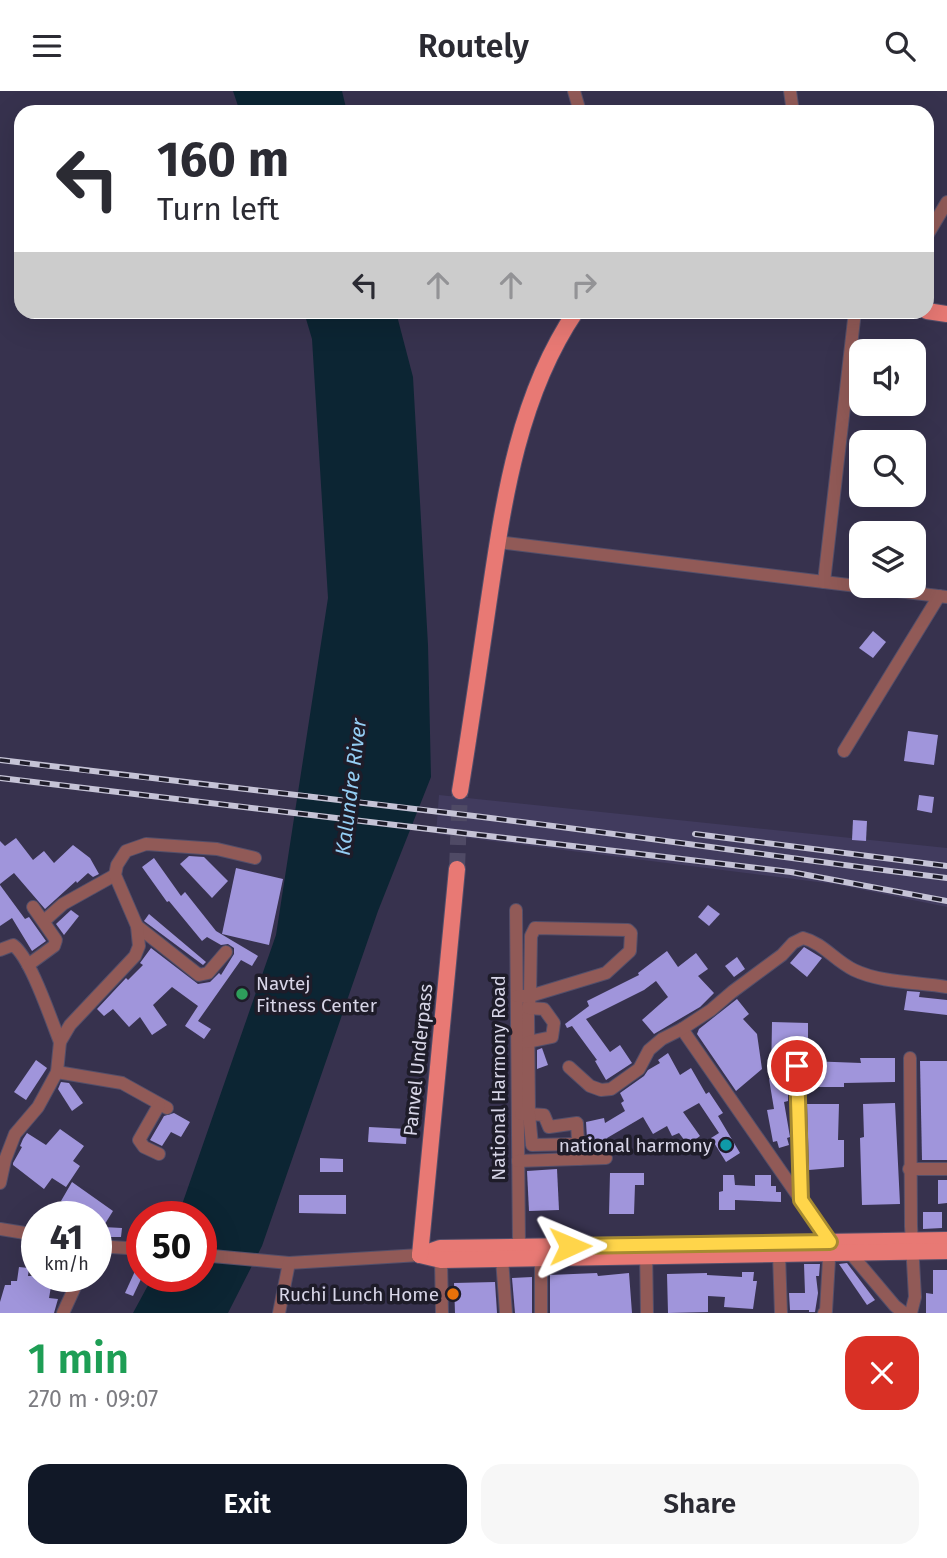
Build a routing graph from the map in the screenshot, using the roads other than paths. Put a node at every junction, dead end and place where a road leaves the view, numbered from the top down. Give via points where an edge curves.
1 (947, 202) edge
2 (934, 224) edge
3 (571, 319) edge
4 (854, 319) edge
5 (498, 543) junction
6 (824, 582) junction
7 (943, 597) edge
8 (844, 751) dead end
9 (460, 791) tunnel mouth
10 (256, 858) dead end
11 (457, 869) tunnel mouth
12 (115, 875) junction
13 (33, 907) dead end
14 (516, 910) dead end
15 (44, 921) junction
16 (137, 926) junction
17 (517, 936) junction
18 (531, 936) junction
19 (0, 950) edge
20 (226, 952) dead end
21 (28, 965) junction
22 (947, 987) edge
23 (525, 1000) junction
24 (682, 1029) junction
25 (60, 1042) junction
26 (528, 1042) junction
27 (912, 1059) dead end
28 (797, 1066) dead end
29 (569, 1067) dead end
30 (57, 1072) junction
31 (524, 1114) junction
32 (579, 1144) junction
33 (159, 1154) dead end
34 (606, 1158) dead end
35 (579, 1159) junction
36 (518, 1161) junction
37 (947, 1168) edge
38 (913, 1170) junction
39 (0, 1183) edge
40 (801, 1200) junction
41 (0, 1229) edge
42 (21, 1232) edge
43 (947, 1240) edge
44 (519, 1247) junction
45 (913, 1247) junction
46 (838, 1248) junction
47 (744, 1249) junction
48 (646, 1251) junction
49 (947, 1251) edge
50 (779, 1254) junction
51 (420, 1255) junction
52 (217, 1257) edge
53 (541, 1258) junction
54 (502, 1259) junction
55 (441, 1260) junction
56 (289, 1263) junction
57 (73, 1292) edge
58 (63, 1313) edge
59 (279, 1313) edge
60 (442, 1313) edge
61 (506, 1313) edge
62 (541, 1313) edge
63 (647, 1313) edge
64 (781, 1313) edge
65 (824, 1313) edge
66 (904, 1313) edge
67 (911, 1313) edge

1 - 2 street
3 - 5 main road via 539,378 523,421
4 - 6 street
5 - 6 street
5 - 9 main road
6 - 7 street
7 - 8 street
10 - 12 street via 216,849 146,843 126,851
11 - 51 main road, Panvel Underpass
12 - 15 street via 63,904
12 - 16 street
13 - 15 street
14 - 17 street, National Harmony Road
15 - 21 street via 56,940 54,946
16 - 20 street via 199,975 208,973
16 - 25 street via 135,957 70,1025
17 - 18 street
17 - 23 street, National Harmony Road
18 - 23 street
18 - 23 street via 535,928 631,933 630,951 606,972
19 - 21 street via 13,945
21 - 25 street
22 - 24 street via 855,971 803,938
23 - 26 street
23 - 26 street via 544,1009 554,1023 552,1037
23 - 31 street, National Harmony Road
24 - 29 street via 662,1039 649,1050 639,1069 611,1089 590,1086
24 - 40 street
25 - 30 street
26 - 31 street
27 - 38 street
28 - 40 street
30 - 33 street via 122,1083 163,1107 139,1140
30 - 39 street via 38,1107 15,1134
31 - 32 street via 532,1146
31 - 32 street via 544,1115 549,1127 577,1123
31 - 36 street, National Harmony Road
32 - 35 street
34 - 35 street
35 - 36 street
36 - 44 street, National Harmony Road
37 - 38 street
38 - 45 street
40 - 46 street
41 - 42 street
43 - 45 main road
44 - 48 main road
44 - 51 main road via 440,1248
45 - 46 main road
45 - 49 main road
45 - 67 street via 915,1297
46 - 47 main road
46 - 50 main road
46 - 65 street
46 - 66 street
47 - 48 main road
47 - 50 main road
48 - 53 main road
48 - 63 street
50 - 64 street
51 - 55 main road
51 - 56 street
52 - 56 street
53 - 54 main road
53 - 62 street
54 - 55 main road
54 - 61 street
55 - 60 street
56 - 59 street
57 - 58 street

